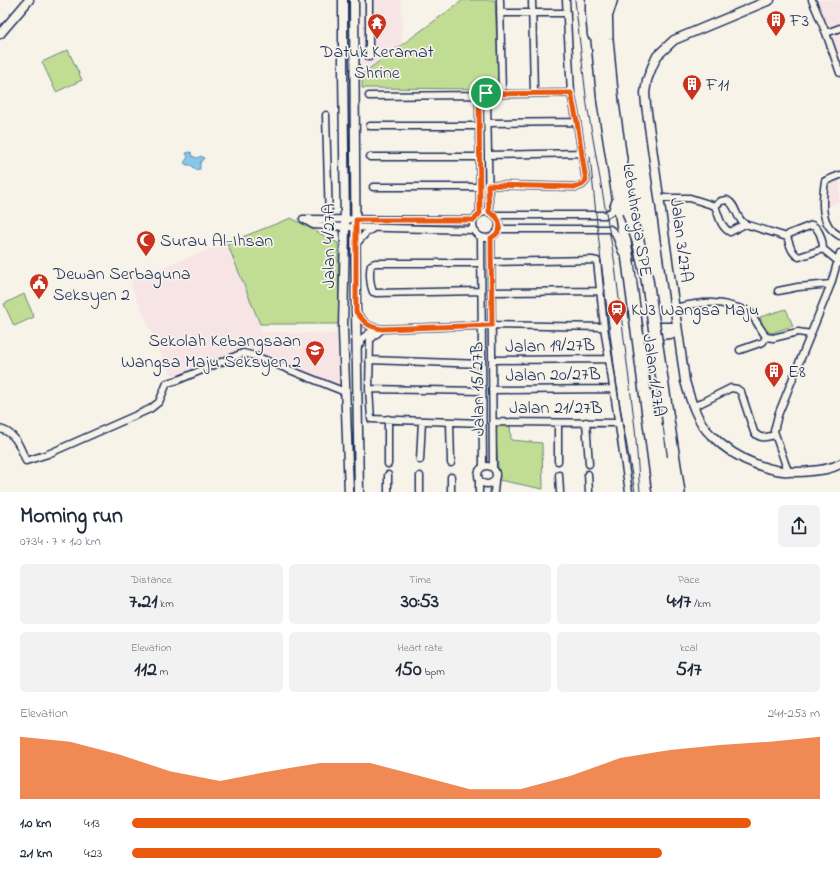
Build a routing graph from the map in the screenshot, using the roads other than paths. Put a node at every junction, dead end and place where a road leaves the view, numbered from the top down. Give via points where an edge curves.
1 (29, 0) edge
2 (344, 0) edge
3 (354, 0) edge
4 (369, 0) edge
5 (500, 0) edge
6 (532, 0) edge
7 (566, 0) edge
8 (589, 0) edge
9 (595, 0) edge
10 (608, 0) edge
11 (613, 0) edge
12 (770, 0) edge
13 (812, 0) edge
14 (500, 13) junction
15 (532, 13) junction
16 (567, 13) junction
17 (609, 13) junction
18 (840, 28) edge
19 (826, 33) junction
20 (0, 34) edge
21 (369, 57) dead end
22 (840, 73) edge
23 (534, 93) junction
24 (571, 93) junction
25 (502, 94) junction
26 (482, 95) junction
27 (369, 96) dead end
28 (326, 115) dead end
29 (577, 122) junction
30 (487, 123) junction
31 (370, 126) dead end
32 (479, 126) junction
33 (582, 153) junction
34 (488, 155) junction
35 (370, 157) dead end
36 (480, 157) junction
37 (840, 175) edge
38 (488, 185) junction
39 (373, 187) dead end
40 (480, 187) junction
41 (660, 198) junction
42 (615, 202) junction
43 (715, 206) junction
44 (628, 212) junction
45 (480, 213) junction
46 (492, 214) junction
47 (301, 219) dead end
48 (358, 220) junction
49 (474, 220) junction
50 (329, 223) junction
51 (345, 224) junction
52 (745, 224) junction
53 (375, 227) junction
54 (499, 229) junction
55 (474, 230) junction
56 (840, 236) edge
57 (481, 238) junction
58 (491, 238) junction
59 (787, 238) junction
60 (356, 244) junction
61 (823, 249) junction
62 (622, 252) junction
63 (840, 253) edge
64 (491, 262) junction
65 (481, 263) junction
66 (839, 263) edge
67 (831, 284) junction
68 (482, 291) junction
69 (601, 291) junction
70 (491, 292) junction
71 (778, 292) dead end
72 (674, 308) junction
73 (356, 312) junction
74 (646, 318) junction
75 (492, 325) junction
76 (482, 326) junction
77 (604, 327) junction
78 (379, 328) junction
79 (677, 330) junction
80 (811, 334) junction
81 (766, 337) junction
82 (356, 349) junction
83 (651, 350) junction
84 (740, 350) dead end
85 (609, 359) junction
86 (370, 360) junction
87 (492, 360) junction
88 (482, 364) junction
89 (614, 388) junction
90 (370, 389) junction
91 (492, 390) junction
92 (482, 391) junction
93 (345, 392) junction
94 (693, 407) junction
95 (388, 419) junction
96 (422, 421) junction
97 (450, 422) junction
98 (492, 422) junction
99 (586, 422) junction
100 (482, 423) junction
101 (558, 423) junction
102 (619, 423) junction
103 (0, 428) edge
104 (775, 435) junction
105 (420, 460) dead end
106 (558, 461) dead end
107 (451, 463) dead end
108 (388, 464) dead end
109 (589, 464) dead end
110 (840, 464) edge
111 (348, 466) junction
112 (359, 466) junction
113 (483, 467) junction
114 (493, 468) junction
115 (789, 473) junction
116 (588, 474) dead end
117 (388, 475) dead end
118 (560, 475) dead end
119 (420, 476) dead end
120 (451, 477) dead end
121 (479, 479) junction
122 (495, 481) junction
123 (349, 492) edge
124 (359, 492) edge
125 (388, 492) edge
126 (420, 492) edge
127 (451, 492) edge
128 (479, 492) edge
129 (494, 492) edge
130 (560, 492) edge
131 (589, 492) edge
132 (629, 492) edge
133 (657, 492) edge
134 (666, 492) edge
135 (672, 492) edge
136 (678, 492) edge

1 - 20 street
2 - 51 street, Jalan 4/27A
3 - 48 street, Jalan 4/27A
4 - 21 street
5 - 14 street
6 - 15 street
7 - 16 street
8 - 42 street, Jalan 1/27A
9 - 133 highway, Lebuhraya SPE via 596,40 603,102 627,254
10 - 17 street, Jalan 1/27A
10 - 44 highway, Lebuhraya SPE via 606,39
11 - 17 street
12 - 41 street, Jalan 3/27A via 674,40 657,56 647,80 645,93
13 - 19 street
14 - 15 street
14 - 25 street
15 - 16 street
15 - 23 street
16 - 24 street
17 - 74 street, Jalan 1/27A via 610,50
18 - 19 street
19 - 22 street
23 - 24 street
23 - 25 street
24 - 29 street
25 - 26 street
26 - 27 street
26 - 30 street via 487,100
26 - 32 street
28 - 50 street
29 - 30 street
29 - 33 street
30 - 34 street
31 - 32 street
32 - 36 street
33 - 34 street
33 - 38 street via 586,181 577,187
34 - 38 street
35 - 36 street
36 - 40 street
37 - 56 street via 825,181 822,212 828,225
38 - 46 street
39 - 40 street
40 - 45 street
41 - 43 street via 690,198
41 - 72 street, Jalan 3/27A
42 - 46 street via 612,211 605,215
42 - 62 street, Jalan 1/27A
43 - 52 street via 721,201 731,202 740,221
43 - 52 street via 722,224 730,232
44 - 134 highway, Lebuhraya SPE, bridge
44 - 136 highway, bridge via 647,279
45 - 46 street
45 - 49 street
46 - 54 street via 499,221
47 - 50 street via 313,224
48 - 49 street
48 - 51 street
48 - 53 street
48 - 60 street, Jalan 4/27A
49 - 55 street
50 - 51 street
51 - 93 street, Jalan 4/27A
52 - 59 street
53 - 55 street
53 - 60 street
54 - 58 street
54 - 62 street via 610,229 616,233
55 - 57 street
57 - 58 street
57 - 65 street, Jalan 15/27B
58 - 64 street, Jalan 15/27B
59 - 61 street via 791,249 799,257
59 - 61 street via 789,234 812,225 819,232
60 - 73 street, Jalan 4/27A
61 - 66 street
62 - 133 street, Jalan 1/27A
63 - 66 street
64 - 69 street via 592,260 597,262
64 - 70 street, Jalan 15/27B
65 - 68 street, Jalan 15/27B
65 - 68 street via 375,263 370,268 373,292
66 - 67 street
67 - 71 street
67 - 80 street
68 - 76 street, Jalan 15/27B
69 - 70 street
69 - 77 street
70 - 75 street, Jalan 15/27B
72 - 79 street, Jalan 3/27A
72 - 81 street via 709,302 739,307 750,312
73 - 78 street via 371,327
73 - 82 street, Jalan 4/27A
74 - 79 street via 656,327
74 - 83 street, Jalan 1/27A
75 - 76 street
75 - 77 street
75 - 87 street, Jalan 15/27B
76 - 78 street
76 - 88 street, Jalan 15/27B
77 - 85 street
78 - 82 street via 364,337
78 - 86 street via 370,340
79 - 83 street via 659,336 653,342
79 - 94 street, Jalan 3/27A via 685,381
80 - 81 street via 798,332 773,338
80 - 104 street via 778,415
81 - 84 street via 763,342
82 - 112 street, Jalan 4/27A
83 - 135 street, Jalan 1/27A
85 - 87 street, Jalan 19/27B
85 - 89 street
86 - 88 street
86 - 90 street
87 - 91 street, Jalan 15/27B
88 - 92 street, Jalan 15/27B
89 - 91 street, Jalan 20/27B
89 - 102 street
90 - 92 street
90 - 95 street via 371,419
91 - 98 street, Jalan 15/27B
92 - 100 street, Jalan 15/27B
93 - 103 street via 244,353 167,383 159,402 150,409 48,454 26,461 18,442 10,432
93 - 111 street, Jalan 4/27A
94 - 104 street via 731,388 737,389 741,392 757,436 762,438
94 - 115 street, Jalan 3/27A via 710,435 738,456 764,468
95 - 96 street
95 - 108 street
96 - 97 street
96 - 105 street
97 - 100 street
97 - 107 street
98 - 101 street, Jalan 21/27B
98 - 114 street, Jalan 15/27B
99 - 101 street, Jalan 21/27B
99 - 102 street, Jalan 21/27B
99 - 109 street
100 - 113 street, Jalan 15/27B
101 - 106 street
102 - 132 street
104 - 115 street
110 - 115 street, Jalan 3/27A via 816,471
111 - 112 street
111 - 123 street, Jalan 4/27A
112 - 124 street, Jalan 4/27A
113 - 114 street
113 - 121 street via 478,474
114 - 122 street
116 - 131 street
117 - 125 street
118 - 130 street
119 - 126 street
120 - 127 street
121 - 122 street via 483,484
121 - 128 street
122 - 129 street

